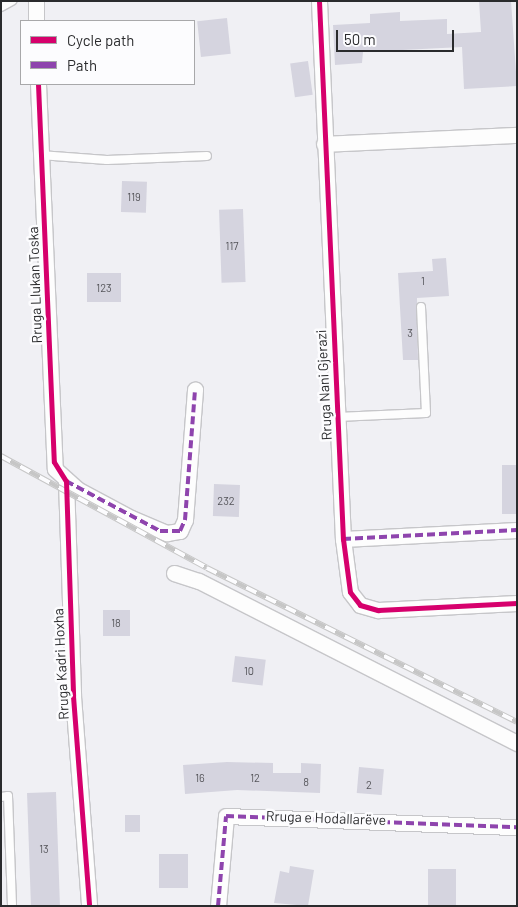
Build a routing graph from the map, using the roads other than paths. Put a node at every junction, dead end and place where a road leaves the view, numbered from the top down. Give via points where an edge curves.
1 (12, 1) edge
2 (36, 1) edge
3 (319, 1) edge
4 (1, 7) edge
5 (36, 20) edge
6 (38, 85) edge
7 (517, 135) edge
8 (324, 144) junction
9 (40, 155) junction
10 (207, 156) dead end
11 (422, 307) dead end
12 (195, 389) dead end
13 (337, 417) junction
14 (66, 481) junction
15 (517, 530) edge
16 (343, 540) junction
17 (174, 573) dead end
18 (517, 603) edge
19 (517, 744) edge
20 (1, 797) edge
21 (517, 827) edge
22 (12, 906) edge
23 (89, 906) edge
24 (218, 906) edge

1 - 4 lane
2 - 5 street
3 - 8 street, Rruga Nani Gjerazi
6 - 9 street, Rruga Llukan Toska
7 - 8 street
8 - 13 street, Rruga Nani Gjerazi
9 - 10 lane via 107,160
9 - 14 street, Rruga Llukan Toska via 54,462
11 - 13 lane via 426,413
12 - 14 street via 185,520 180,531 160,531
13 - 16 street, Rruga Nani Gjerazi
14 - 23 street, Rruga Kadri Hoxha via 73,696
15 - 16 street
16 - 18 street, Rruga Nani Gjerazi via 350,592 367,608
17 - 19 street via 199,581
20 - 22 lane via 8,796
21 - 24 street, Rruga e Hodallarëve via 226,816

